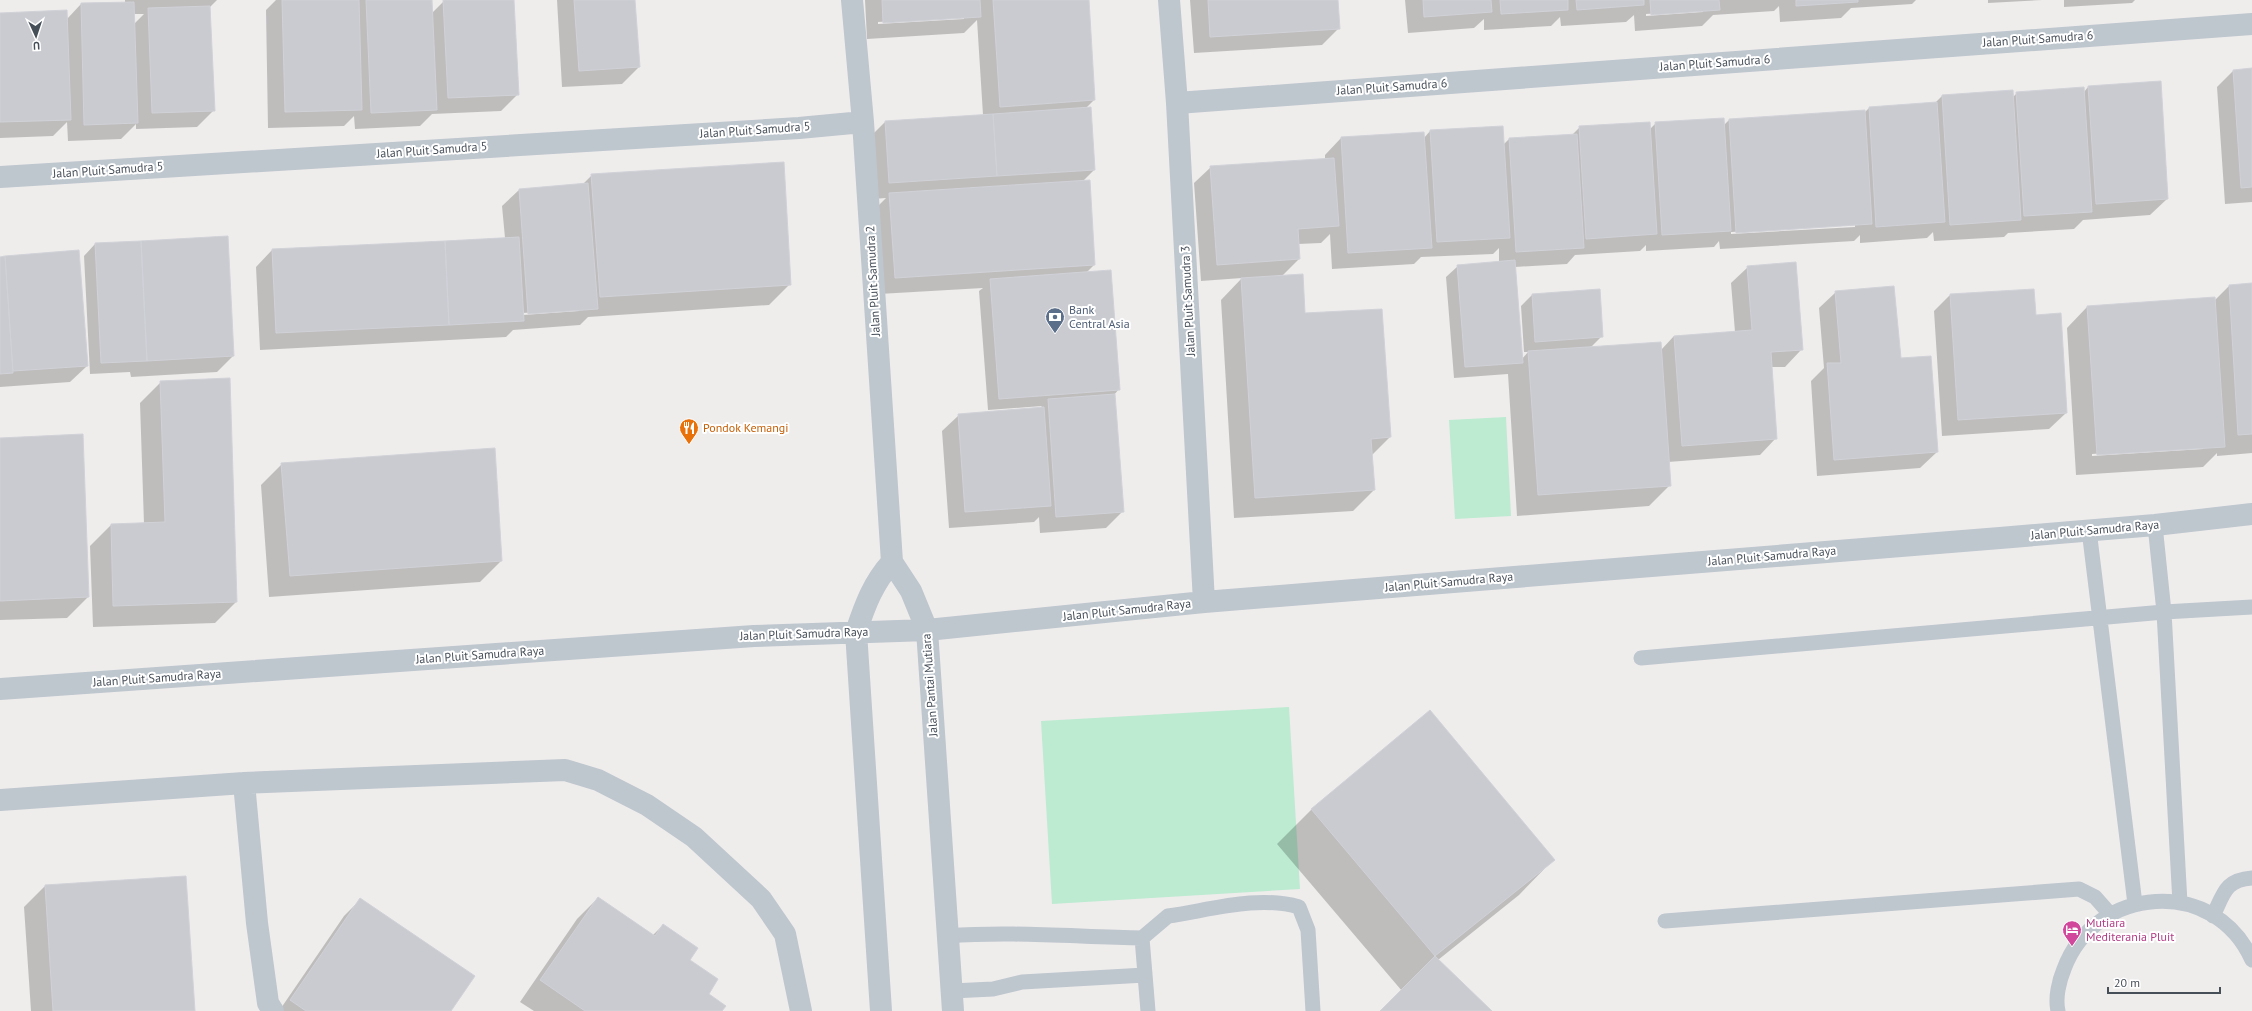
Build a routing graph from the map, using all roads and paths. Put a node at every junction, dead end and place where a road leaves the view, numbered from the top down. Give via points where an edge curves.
1 (852, 0) edge
2 (1170, 0) edge
3 (2252, 24) edge
4 (1178, 103) junction
5 (863, 122) junction
6 (0, 177) edge
7 (2252, 514) edge
8 (2155, 525) junction
9 (2089, 530) junction
10 (892, 562) junction
11 (1204, 602) junction
12 (2252, 607) edge
13 (2164, 612) junction
14 (2099, 618) junction
15 (927, 630) junction
16 (856, 632) junction
17 (1641, 658) dead end
18 (0, 690) edge
19 (244, 783) junction
20 (0, 800) edge
21 (2252, 878) edge
22 (2180, 902) junction
23 (2135, 904) junction
24 (2110, 914) junction
25 (2213, 916) junction
26 (1666, 921) dead end
27 (948, 936) junction
28 (1142, 938) junction
29 (2252, 960) edge
30 (1145, 975) junction
31 (953, 1001) edge
32 (273, 1011) edge
33 (801, 1011) edge
34 (881, 1011) edge
35 (1148, 1011) edge
36 (1313, 1011) edge
37 (2058, 1011) edge

1 - 5 street, Jalan Pluit Samudra 2
2 - 4 street, Jalan Pluit Samudra 3
3 - 4 street, Jalan Pluit Samudra 6
4 - 11 street, Jalan Pluit Samudra 3
5 - 6 street, Jalan Pluit Samudra 5
5 - 10 street, Jalan Pluit Samudra 2
7 - 8 street, Jalan Pluit Samudra Raya
8 - 9 street, Jalan Pluit Samudra Raya
8 - 13 lane
9 - 11 street, Jalan Pluit Samudra Raya
9 - 14 lane
10 - 15 street, Jalan Pantai Mutiara via 911,591
10 - 16 street via 870,592
11 - 15 street, Jalan Pluit Samudra Raya
12 - 13 lane
13 - 14 lane
13 - 22 lane
14 - 17 lane
14 - 23 lane
15 - 16 street, Jalan Pluit Samudra Raya
15 - 27 street, Jalan Pantai Mutiara
16 - 18 street, Jalan Pluit Samudra Raya via 754,636
16 - 34 street
19 - 20 street
19 - 32 street via 257,923 268,1003
19 - 33 street via 565,770 598,780 647,805 694,837 761,899 785,934
21 - 25 lane via 2241,879 2227,886
22 - 23 lane
22 - 25 lane
23 - 24 lane
24 - 26 lane via 2095,897 2079,889
24 - 37 lane via 2087,931 2070,953 2060,980
25 - 29 lane via 2232,931 2248,950
27 - 28 lane via 993,933
27 - 31 street, Jalan Pantai Mutiara
28 - 30 lane
28 - 36 lane via 1168,916 1248,904 1282,902 1299,907 1308,930
30 - 31 lane via 1022,982
30 - 35 lane

